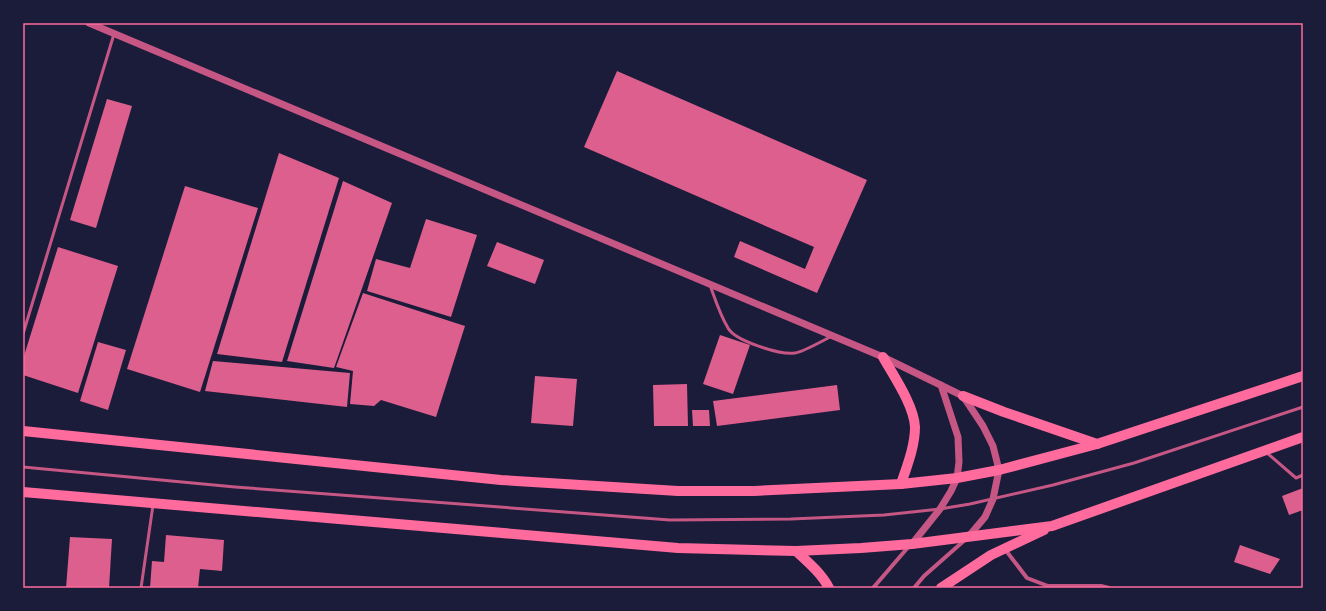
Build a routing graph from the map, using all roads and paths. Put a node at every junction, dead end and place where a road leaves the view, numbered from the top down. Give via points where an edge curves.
1 (89, 23) edge
2 (114, 34) junction
3 (709, 284) junction
4 (23, 334) edge
5 (833, 336) junction
6 (882, 357) junction
7 (1303, 376) edge
8 (941, 385) junction
9 (963, 396) junction
10 (1303, 406) edge
11 (23, 431) edge
12 (1303, 437) edge
13 (1097, 444) junction
14 (1264, 451) junction
15 (23, 468) edge
16 (999, 470) junction
17 (1303, 475) edge
18 (957, 478) junction
19 (901, 484) junction
20 (23, 492) edge
21 (993, 499) junction
22 (154, 503) junction
23 (940, 509) junction
24 (1052, 526) junction
25 (969, 536) junction
26 (912, 544) junction
27 (1004, 548) junction
28 (796, 551) junction
29 (141, 588) edge
30 (830, 588) edge
31 (873, 588) edge
32 (914, 588) edge
33 (941, 588) edge
34 (1109, 588) edge

1 - 2 street
2 - 3 street
2 - 4 lane
3 - 5 street
3 - 5 lane via 728,330 742,339 766,349 796,353
5 - 6 street
6 - 8 street
6 - 19 main road via 907,401 914,420 911,453
7 - 13 main road
8 - 9 street
8 - 18 street via 958,437
9 - 13 main road
9 - 16 street via 993,446
10 - 21 lane via 1134,463
11 - 19 main road via 501,480 593,486 678,491 754,491
12 - 14 main road
13 - 16 main road
14 - 17 lane via 1296,478
14 - 24 main road
15 - 23 lane via 670,520 814,518
16 - 18 main road
16 - 21 street
18 - 19 main road
18 - 23 street
20 - 22 main road
21 - 23 lane
21 - 25 street via 985,517
22 - 28 main road via 678,548
22 - 29 lane
23 - 26 street
24 - 25 main road
24 - 27 main road
25 - 26 main road
25 - 32 street
26 - 28 main road
26 - 31 street
27 - 33 main road
27 - 34 street via 1027,578 1048,586
28 - 30 main road

